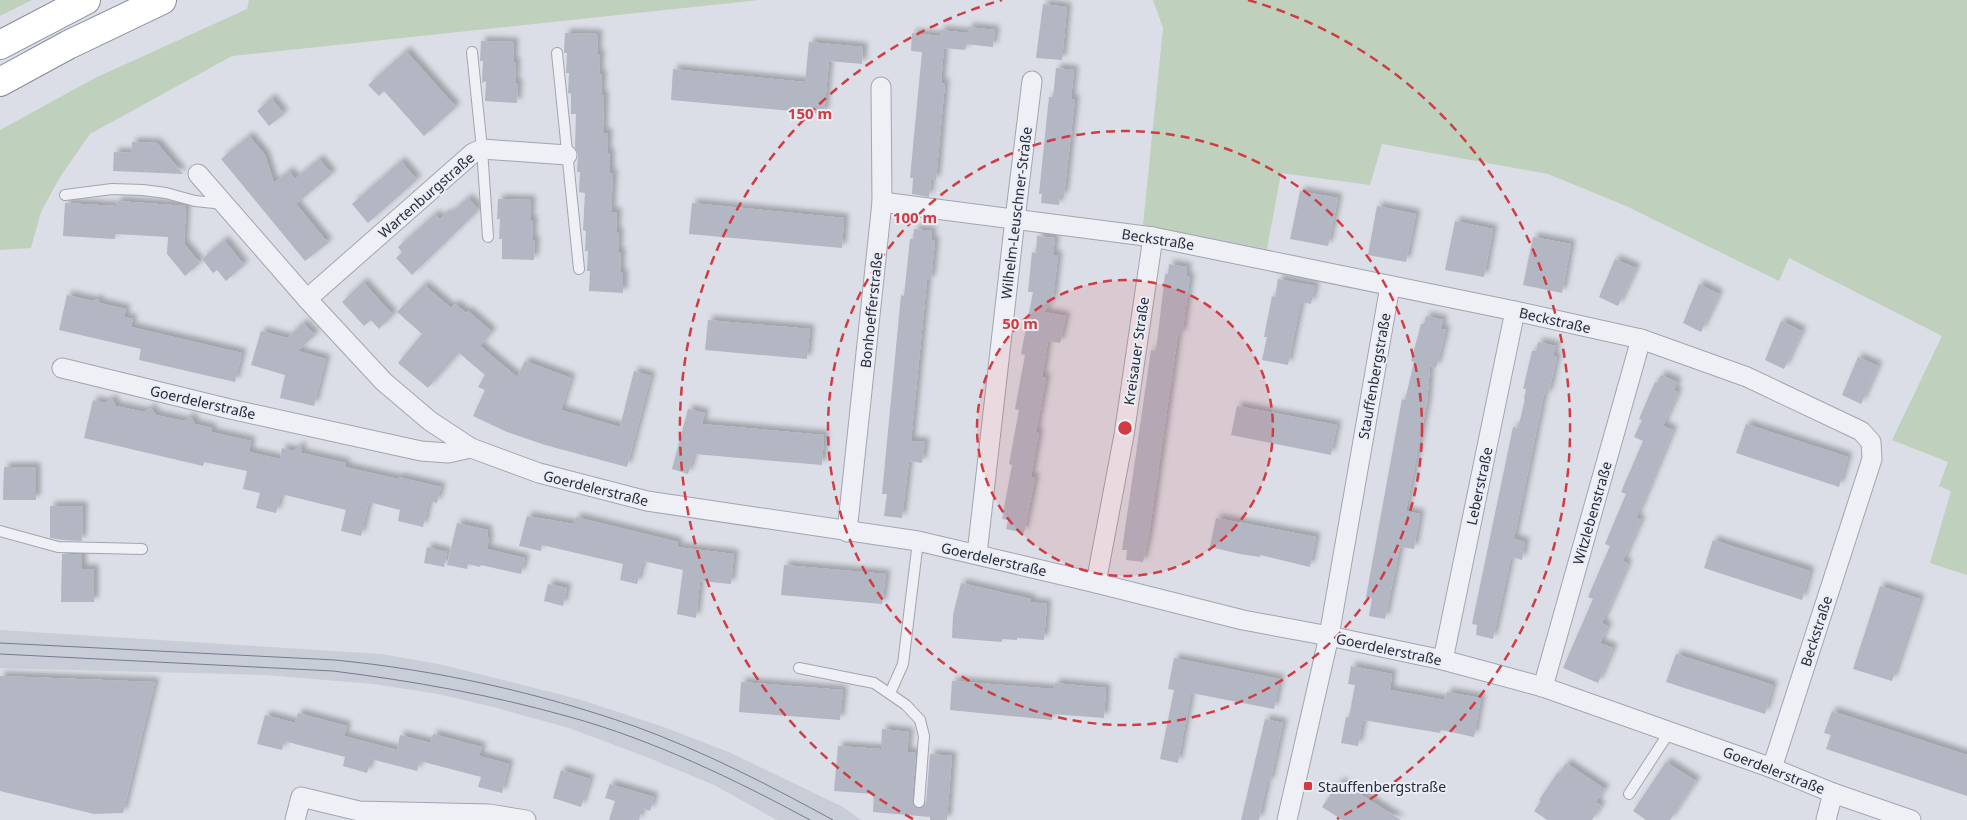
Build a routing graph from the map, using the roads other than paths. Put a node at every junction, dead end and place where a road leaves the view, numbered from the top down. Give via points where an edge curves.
1 (86, 0) edge
2 (162, 0) edge
3 (0, 45) edge
4 (472, 52) dead end
5 (557, 53) dead end
6 (1032, 81) dead end
7 (0, 82) edge
8 (881, 88) dead end
9 (482, 149) junction
10 (567, 155) junction
11 (198, 174) dead end
12 (65, 195) dead end
13 (882, 202) junction
14 (224, 204) junction
15 (1014, 219) junction
16 (488, 237) dead end
17 (1153, 237) junction
18 (579, 269) dead end
19 (1390, 286) junction
20 (308, 299) junction
21 (1515, 311) junction
22 (1641, 339) junction
23 (62, 368) dead end
24 (470, 448) junction
25 (0, 531) edge
26 (848, 532) junction
27 (918, 541) junction
28 (142, 548) dead end
29 (977, 554) junction
30 (1096, 583) junction
31 (1328, 636) junction
32 (1443, 660) junction
33 (798, 668) dead end
34 (1543, 687) junction
35 (890, 693) junction
36 (1670, 731) junction
37 (1772, 768) junction
38 (1833, 793) junction
39 (1629, 794) dead end
40 (919, 802) dead end
41 (295, 820) edge
42 (526, 820) edge
43 (1287, 820) edge
44 (1826, 820) edge
45 (1911, 820) edge

1 - 3 highway
2 - 7 highway
4 - 9 lane
5 - 10 lane
6 - 15 street, Wilhelm-Leuschner-Straße
8 - 13 street, Bonhoefferstraße
9 - 10 street, Wartenburgstraße
9 - 16 lane
9 - 20 street, Wartenburgstraße via 472,153
10 - 18 lane
11 - 14 street
12 - 14 lane via 112,189 143,190
13 - 15 street, Beckstraße
13 - 26 street, Bonhoefferstraße
14 - 20 street
15 - 17 street, Beckstraße
15 - 29 street, Wilhelm-Leuschner-Straße
17 - 19 street, Beckstraße
17 - 30 street, Kreisauer Straße via 1124,435
19 - 21 street, Beckstraße
19 - 31 street, Stauffenbergstraße
20 - 24 street via 384,382 430,421
21 - 22 street, Beckstraße
21 - 32 street, Leberstraße
22 - 34 street, Witzlebenstraße
22 - 37 street, Beckstraße via 1747,377 1861,431 1871,442 1872,459
23 - 24 street, Goerdelerstraße via 421,451 448,453
24 - 26 street, Goerdelerstraße via 538,474 647,502
25 - 28 lane via 58,548
26 - 27 street, Goerdelerstraße
27 - 29 street, Goerdelerstraße
27 - 35 lane via 902,664
29 - 30 street, Goerdelerstraße
30 - 31 street, Goerdelerstraße via 1243,620
31 - 32 street, Goerdelerstraße
31 - 43 street, Stauffenbergstraße
32 - 34 street, Goerdelerstraße
33 - 35 lane via 874,682
34 - 36 street, Goerdelerstraße
35 - 40 lane via 920,720 924,736
36 - 37 street, Goerdelerstraße
36 - 39 lane
37 - 38 street, Goerdelerstraße
38 - 44 street
38 - 45 street, Goerdelerstraße
41 - 42 street via 301,796 359,811 489,814

